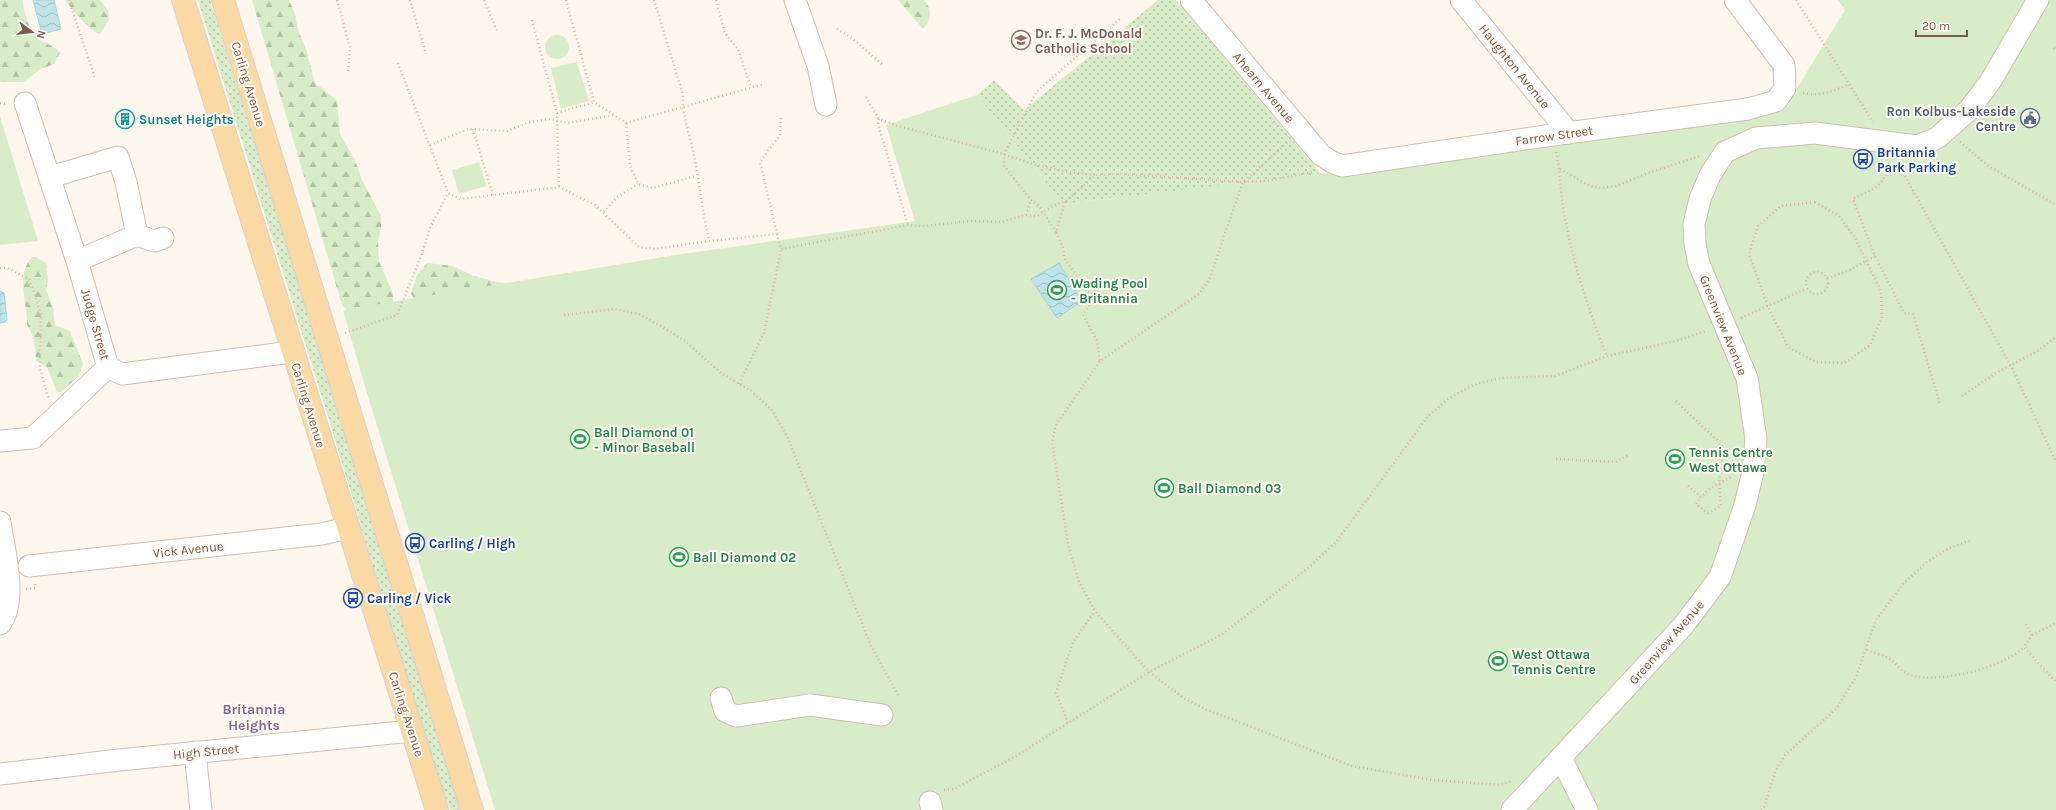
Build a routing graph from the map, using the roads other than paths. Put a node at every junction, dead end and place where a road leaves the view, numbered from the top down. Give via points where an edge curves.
1 (183, 0) edge
2 (223, 0) edge
3 (795, 0) edge
4 (1191, 0) edge
5 (1461, 0) edge
6 (1735, 0) edge
7 (2038, 0) edge
8 (25, 103) dead end
9 (826, 105) dead end
10 (1561, 134) junction
11 (1342, 166) joint
12 (50, 177) junction
13 (137, 235) junction
14 (163, 238) dead end
15 (77, 260) junction
16 (292, 352) junction
17 (108, 367) junction
18 (0, 441) edge
19 (0, 522) edge
20 (347, 528) junction
21 (29, 566) dead end
22 (0, 624) edge
23 (721, 698) dead end
24 (882, 715) dead end
25 (412, 731) junction
26 (195, 752) junction
27 (1561, 758) junction
28 (0, 774) edge
29 (201, 810) edge
30 (437, 810) edge
31 (472, 810) edge
32 (1512, 810) edge
33 (1587, 810) edge

1 - 16 main road, Carling Avenue
2 - 31 main road, Carling Avenue
3 - 9 street via 818,66
4 - 11 street, Ahearn Avenue via 1321,156
5 - 10 street, Haughton Avenue
6 - 10 street, Farrow Street via 1784,65 1785,88 1776,101 1748,110
7 - 27 street, Greenview Avenue via 1990,82 1969,110 1937,138 1917,146 1815,133 1756,138 1725,152 1710,175 1700,198 1694,224 1695,244 1699,264 1747,378 1756,439 1753,472 1745,505 1720,577 1683,626
8 - 12 street, Judge Street
10 - 11 street, Farrow Street
12 - 13 street via 118,156
12 - 15 street, Judge Street
13 - 14 street via 154,241
13 - 15 street
15 - 17 street, Judge Street
16 - 17 street, Judge Street via 122,374
16 - 20 main road, Carling Avenue
17 - 18 street via 33,438
19 - 22 street via 9,598 6,616
20 - 21 street, Vick Avenue via 322,534
20 - 25 main road, Carling Avenue
23 - 24 street via 725,711 736,716 810,705
25 - 26 street, High Street
25 - 30 main road, Carling Avenue
26 - 28 street, High Street
26 - 29 street
27 - 32 street, Greenview Avenue
27 - 33 street

